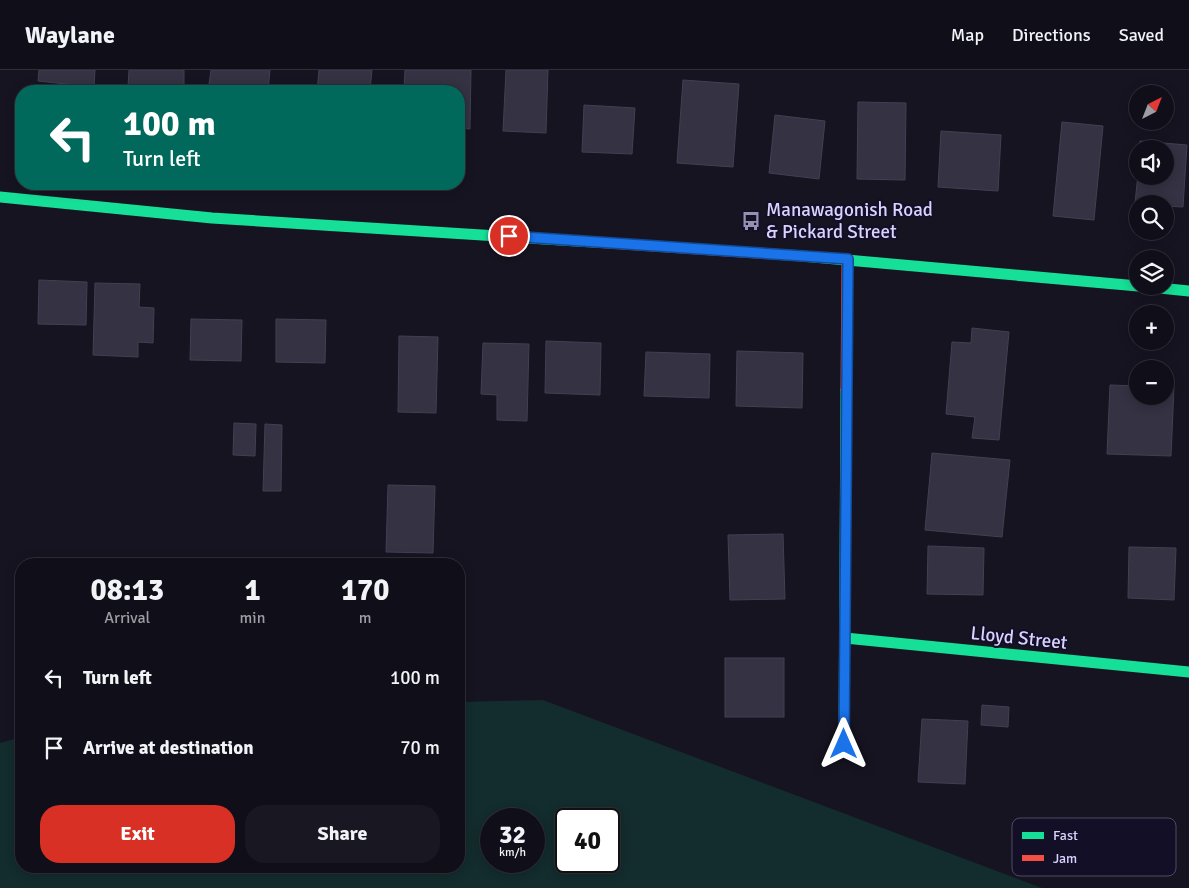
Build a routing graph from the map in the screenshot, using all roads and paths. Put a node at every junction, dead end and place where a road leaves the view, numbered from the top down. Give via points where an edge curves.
1 (0, 197) edge
2 (848, 259) junction
3 (1129, 285) edge
4 (1174, 290) edge
5 (1189, 291) edge
6 (845, 638) junction
7 (1189, 672) edge
8 (844, 744) dead end

1 - 2 main road via 212,218
2 - 3 main road
2 - 6 main road
4 - 5 main road
6 - 7 main road, Lloyd Street
6 - 8 main road

